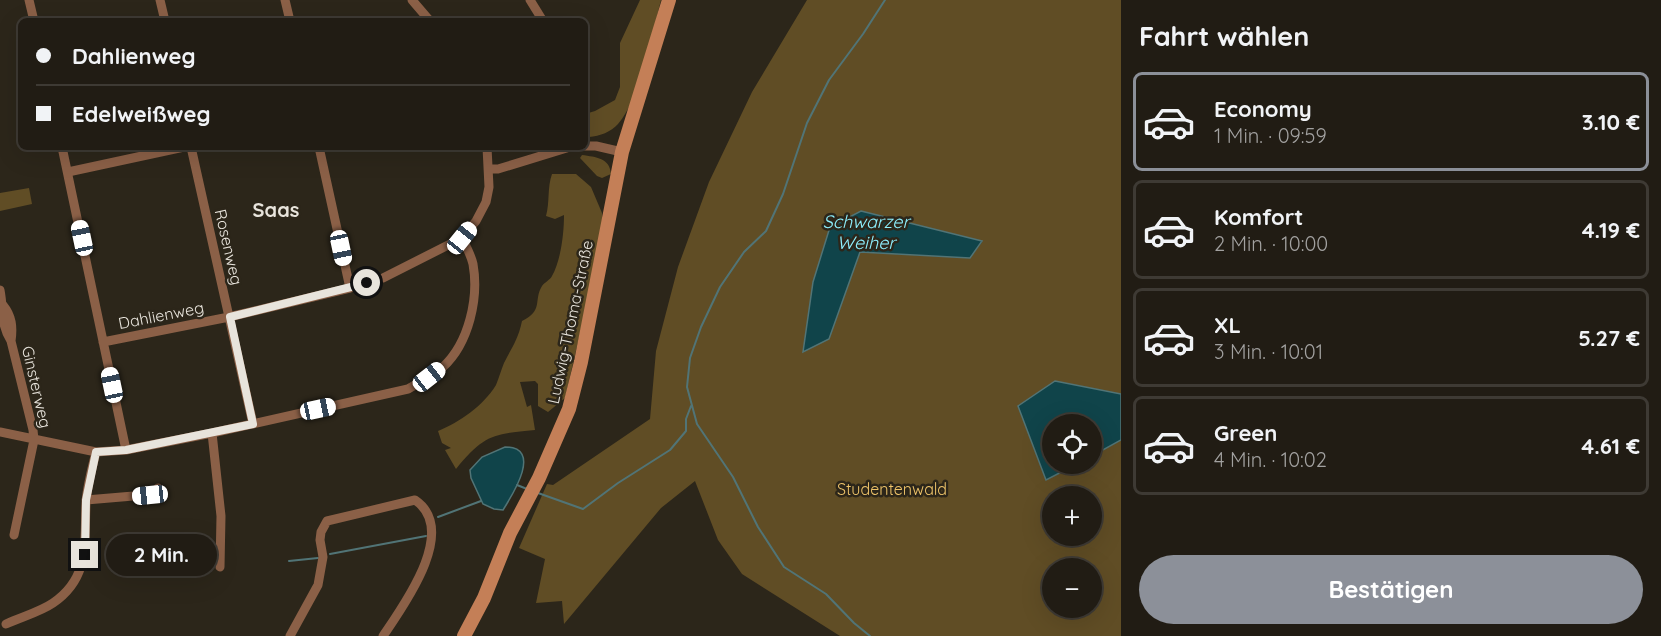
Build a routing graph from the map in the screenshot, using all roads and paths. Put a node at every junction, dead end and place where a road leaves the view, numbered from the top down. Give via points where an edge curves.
1 (31, 0) edge
2 (160, 0) edge
3 (285, 0) edge
4 (412, 0) edge
5 (530, 0) edge
6 (669, 0) edge
7 (34, 18) edge
8 (164, 18) edge
9 (289, 18) edge
10 (427, 18) edge
11 (541, 18) edge
12 (588, 146) edge
13 (63, 150) edge
14 (170, 150) edge
15 (192, 150) edge
16 (320, 150) edge
17 (487, 150) edge
18 (560, 150) edge
19 (622, 152) junction
20 (489, 169) junction
21 (68, 172) junction
22 (462, 238) junction
23 (350, 288) junction
24 (0, 290) edge
25 (230, 317) junction
26 (103, 342) junction
27 (253, 424) junction
28 (0, 432) edge
29 (212, 433) junction
30 (34, 440) junction
31 (126, 450) junction
32 (96, 452) junction
33 (158, 488) dead end
34 (86, 500) junction
35 (14, 536) dead end
36 (220, 567) dead end
37 (6, 624) dead end
38 (290, 636) edge
39 (383, 636) edge
40 (464, 636) edge

1 - 7 street
2 - 8 street
3 - 9 street
4 - 10 street
5 - 11 street
6 - 19 street, Ludwig-Thoma-Straße
12 - 19 street
13 - 21 street
14 - 21 street
15 - 25 street, Rosenweg
16 - 23 street
17 - 20 street
18 - 20 street
19 - 40 street, Ludwig-Thoma-Straße via 569,409
20 - 22 street via 486,202
21 - 26 street
22 - 23 street, Dahlienweg via 383,278
22 - 27 street via 472,263 471,309 458,349 444,366 408,388
23 - 25 street, Dahlienweg
24 - 30 street, Ginsterweg via 0,318 11,341
25 - 26 street, Dahlienweg
25 - 27 street, Rosenweg
26 - 31 street
27 - 29 street
28 - 30 street
29 - 31 street
29 - 36 street via 221,516
30 - 32 street
30 - 35 street
31 - 32 street
32 - 34 street
33 - 34 street via 157,494
34 - 37 street via 89,556 71,586 52,604
38 - 39 street via 318,585 323,557 321,532 327,521 415,500 425,507 433,537 422,573

